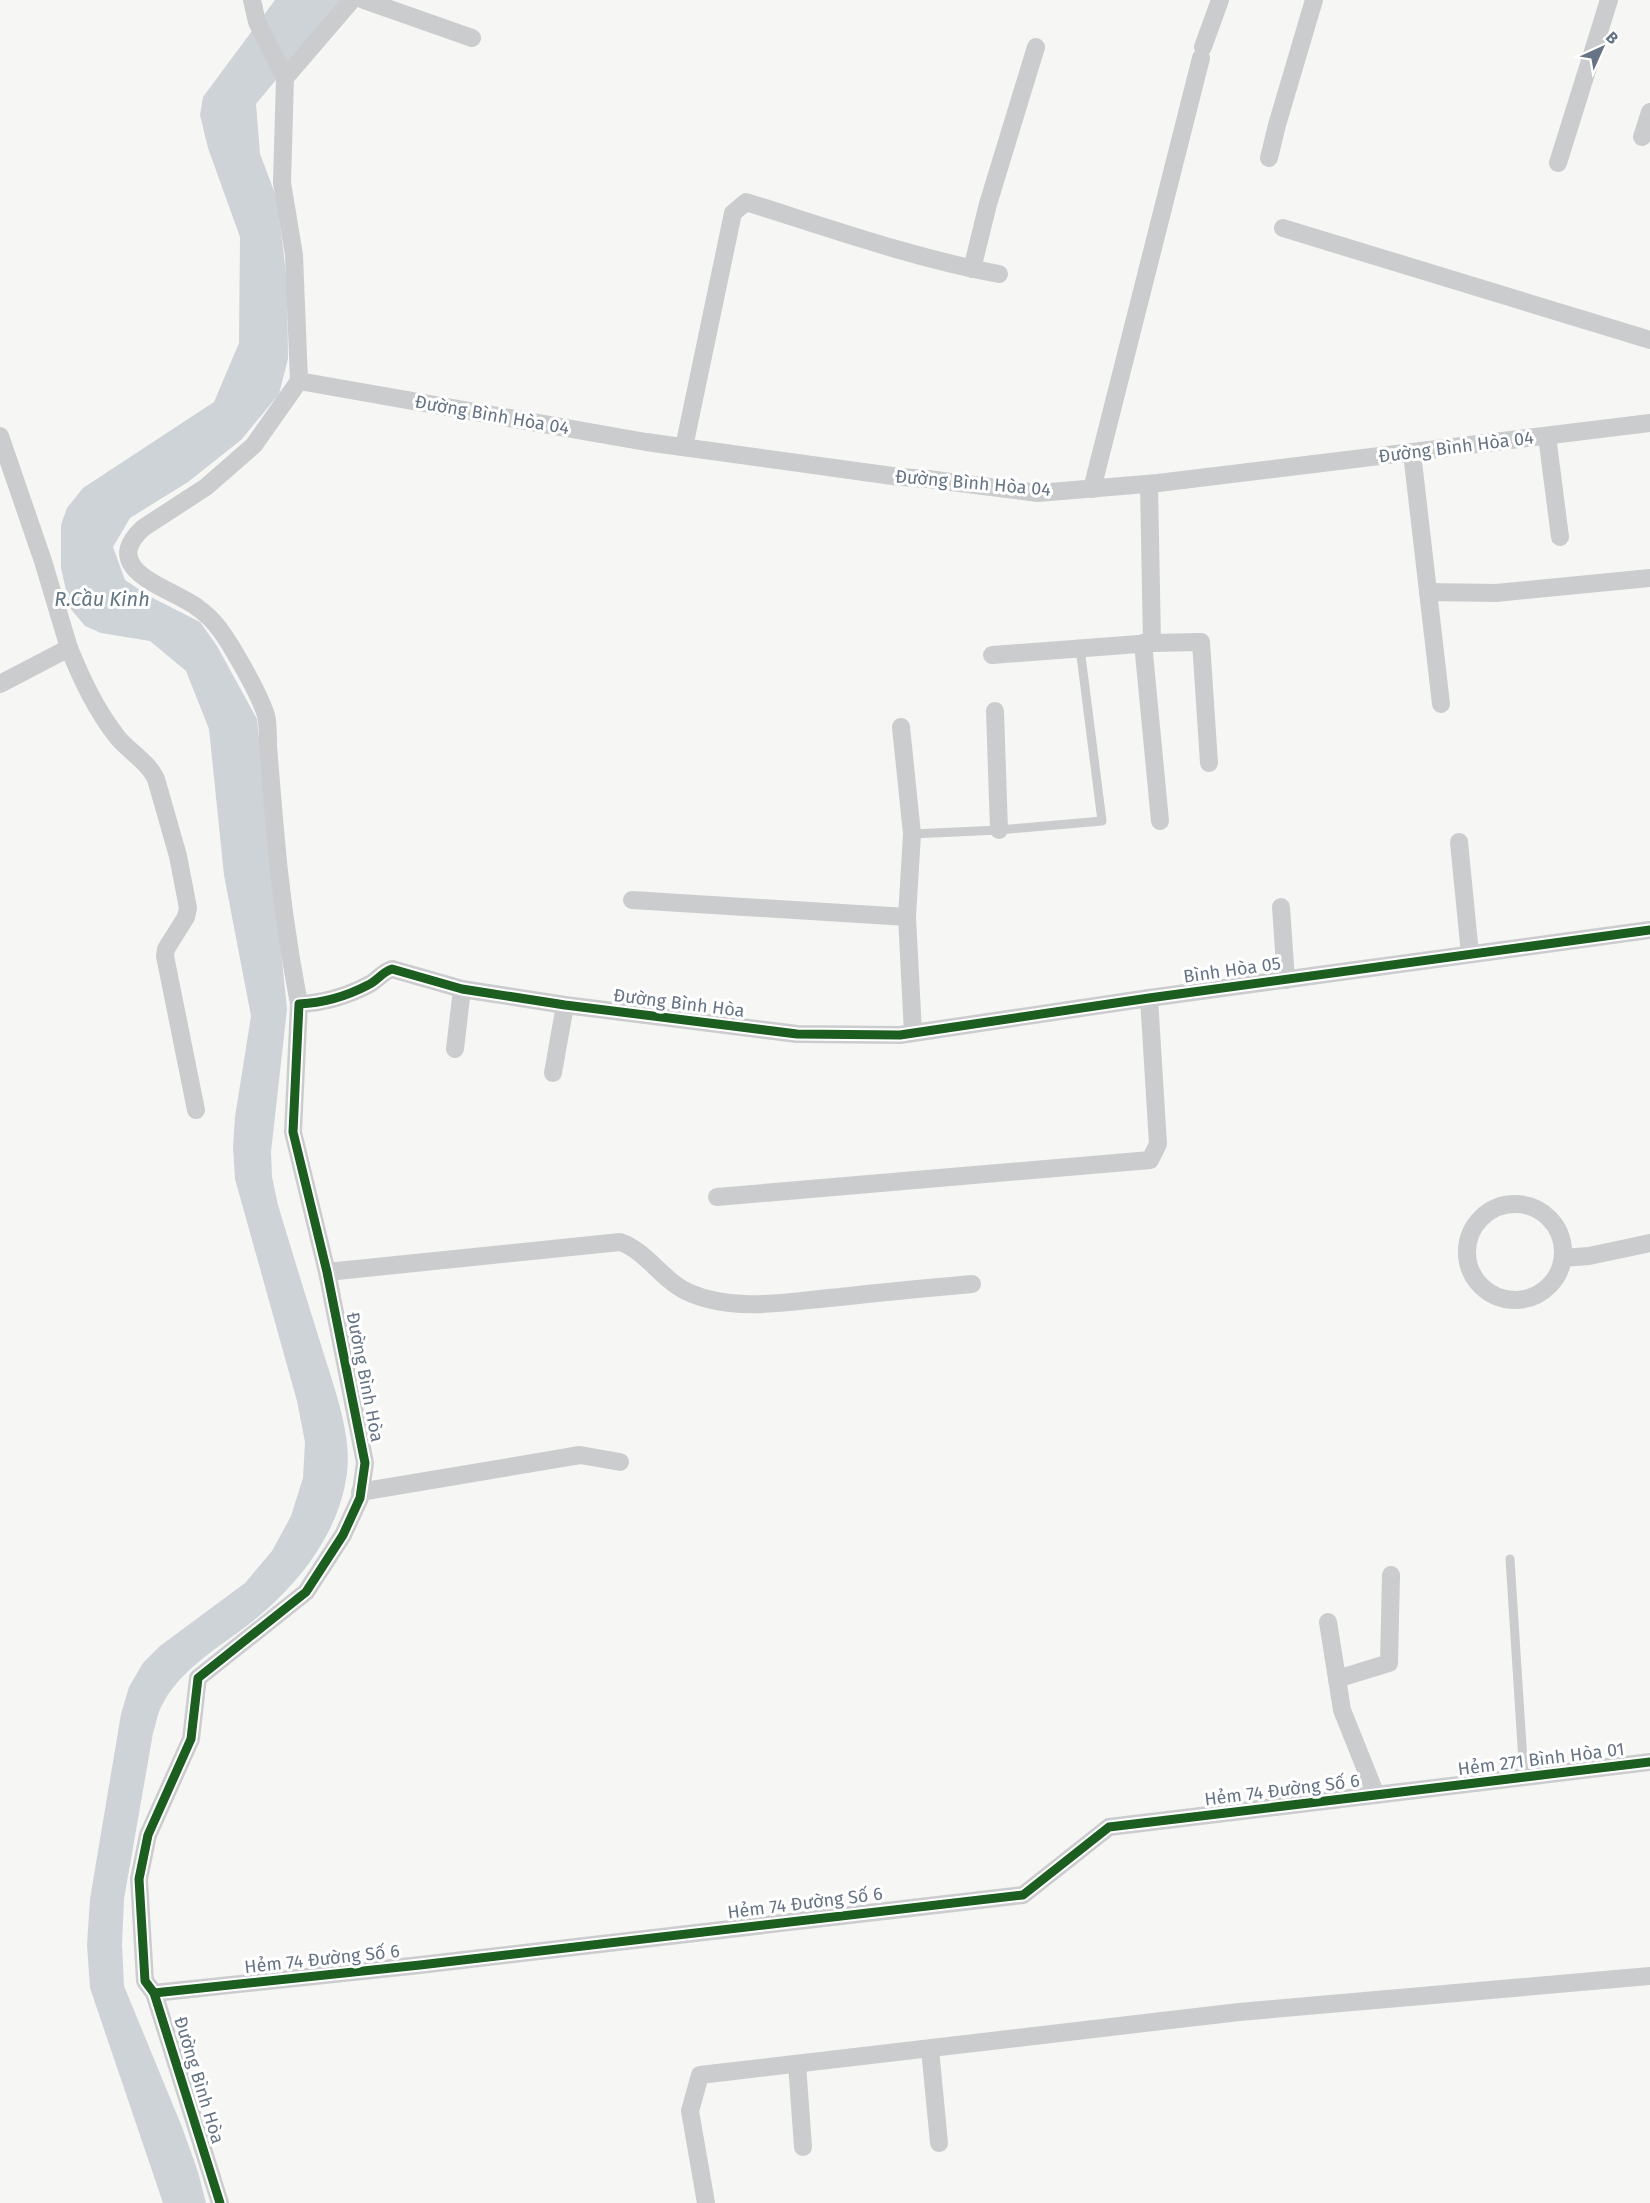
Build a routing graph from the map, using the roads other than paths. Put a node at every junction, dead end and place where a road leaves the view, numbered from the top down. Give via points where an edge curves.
1 (252, 0) edge
2 (352, 0) edge
3 (364, 0) edge
4 (1220, 0) edge
5 (1314, 0) edge
6 (1609, 0) edge
7 (472, 38) dead end
8 (1035, 47) dead end
9 (285, 78) junction
10 (1650, 112) edge
11 (1642, 136) dead end
12 (1269, 158) dead end
13 (1558, 163) dead end
14 (1283, 228) dead end
15 (972, 269) junction
16 (999, 274) dead end
17 (1650, 340) edge
18 (299, 381) junction
19 (1650, 423) edge
20 (0, 436) edge
21 (1547, 436) junction
22 (684, 447) junction
23 (1412, 453) junction
24 (1149, 484) junction
25 (1092, 489) junction
26 (1560, 537) dead end
27 (1650, 578) edge
28 (1428, 592) junction
29 (1147, 643) junction
30 (69, 648) junction
31 (1080, 648) junction
32 (992, 655) dead end
33 (0, 684) edge
34 (1441, 704) dead end
35 (995, 711) dead end
36 (901, 727) dead end
37 (1209, 763) dead end
38 (1160, 821) dead end
39 (999, 830) junction
40 (912, 834) junction
41 (1459, 842) dead end
42 (632, 900) dead end
43 (1281, 907) dead end
44 (907, 917) junction
45 (1650, 930) edge
46 (1470, 954) junction
47 (1286, 980) junction
48 (462, 989) junction
49 (1149, 998) junction
50 (299, 1004) junction
51 (565, 1005) junction
52 (913, 1033) junction
53 (817, 1034) joint
54 (455, 1049) dead end
55 (553, 1073) dead end
56 (196, 1110) dead end
57 (717, 1197) dead end
58 (1650, 1243) edge
59 (1563, 1258) junction
60 (327, 1272) junction
61 (972, 1284) dead end
62 (620, 1462) dead end
63 (360, 1492) junction
64 (1510, 1559) dead end
65 (1391, 1575) dead end
66 (1328, 1622) dead end
67 (1337, 1679) junction
68 (1650, 1762) edge
69 (1524, 1777) junction
70 (1436, 1788) joint
71 (1376, 1795) junction
72 (1650, 1976) edge
73 (154, 1993) junction
74 (930, 2049) junction
75 (797, 2064) junction
76 (939, 2143) dead end
77 (803, 2147) dead end
78 (220, 2203) edge
79 (706, 2203) edge

1 - 9 street via 257,22
2 - 9 street
3 - 7 street
4 - 25 street via 1202,53
5 - 12 street
6 - 13 street
8 - 15 street
9 - 18 street via 282,183 294,255
10 - 11 street
14 - 17 street
15 - 16 street
15 - 22 street via 746,202 734,213
18 - 22 street, Đường Bình Hòa 04
18 - 50 street via 254,445 206,487 143,528 129,546 128,555 138,573 197,607 218,625 266,716 278,872
19 - 21 street, Đường Bình Hòa 04
20 - 30 street via 44,561
21 - 23 street, Đường Bình Hòa 04
21 - 26 street
22 - 25 street, Đường Bình Hòa 04 via 1038,493
23 - 24 street, Đường Bình Hòa 04
23 - 28 street
24 - 25 street, Đường Bình Hòa 04
24 - 29 street
27 - 28 street via 1496,593
28 - 34 street
29 - 31 street
29 - 37 street via 1202,642
29 - 38 street
30 - 33 street
30 - 56 street via 84,686 106,720 153,773 178,856 188,908 165,956
31 - 32 street
31 - 39 lane via 1102,821
35 - 39 street
36 - 40 street
39 - 40 lane
40 - 44 street
41 - 46 street
42 - 44 street
43 - 47 street
44 - 52 street
45 - 46 street, Bình Hòa 05
46 - 47 street, Bình Hòa 05
47 - 49 street, Bình Hòa 05
48 - 50 street, Đường Bình Hòa via 392,969 357,990 320,1003
48 - 51 street, Đường Bình Hòa
48 - 54 street
49 - 52 street, Bình Hòa 05
49 - 57 street via 1158,1144 1149,1160
50 - 60 street, Đường Bình Hòa via 292,1132
51 - 53 street, Đường Bình Hòa
51 - 55 street
52 - 53 street, Bình Hòa 05
58 - 59 street
59 - 59 street via 1563,1244 1551,1219 1527,1205 1514,1203 1482,1216 1466,1246 1469,1267 1479,1285 1509,1300 1530,1299 1542,1293 1560,1272
60 - 61 street via 620,1242 636,1248 665,1277 690,1293 746,1305
60 - 63 street, Đường Bình Hòa via 365,1463
62 - 63 street via 580,1455
63 - 73 street, Đường Bình Hòa via 343,1535 306,1592 198,1678 191,1738 148,1835 139,1879 145,1981
64 - 69 lane
65 - 67 street via 1389,1664
66 - 67 street
67 - 71 street via 1342,1710
68 - 69 street, Hẻm 271 Bình Hòa 01
69 - 70 street, Hẻm 271 Bình Hòa 01
70 - 71 street, Hẻm 74 Đường Số 6
71 - 73 street, Hẻm 74 Đường Số 6 via 1109,1827 1023,1895
72 - 74 street via 1239,2012
73 - 78 street, Đường Bình Hòa
74 - 75 street
74 - 76 street
75 - 77 street
75 - 79 street via 700,2075 690,2110

